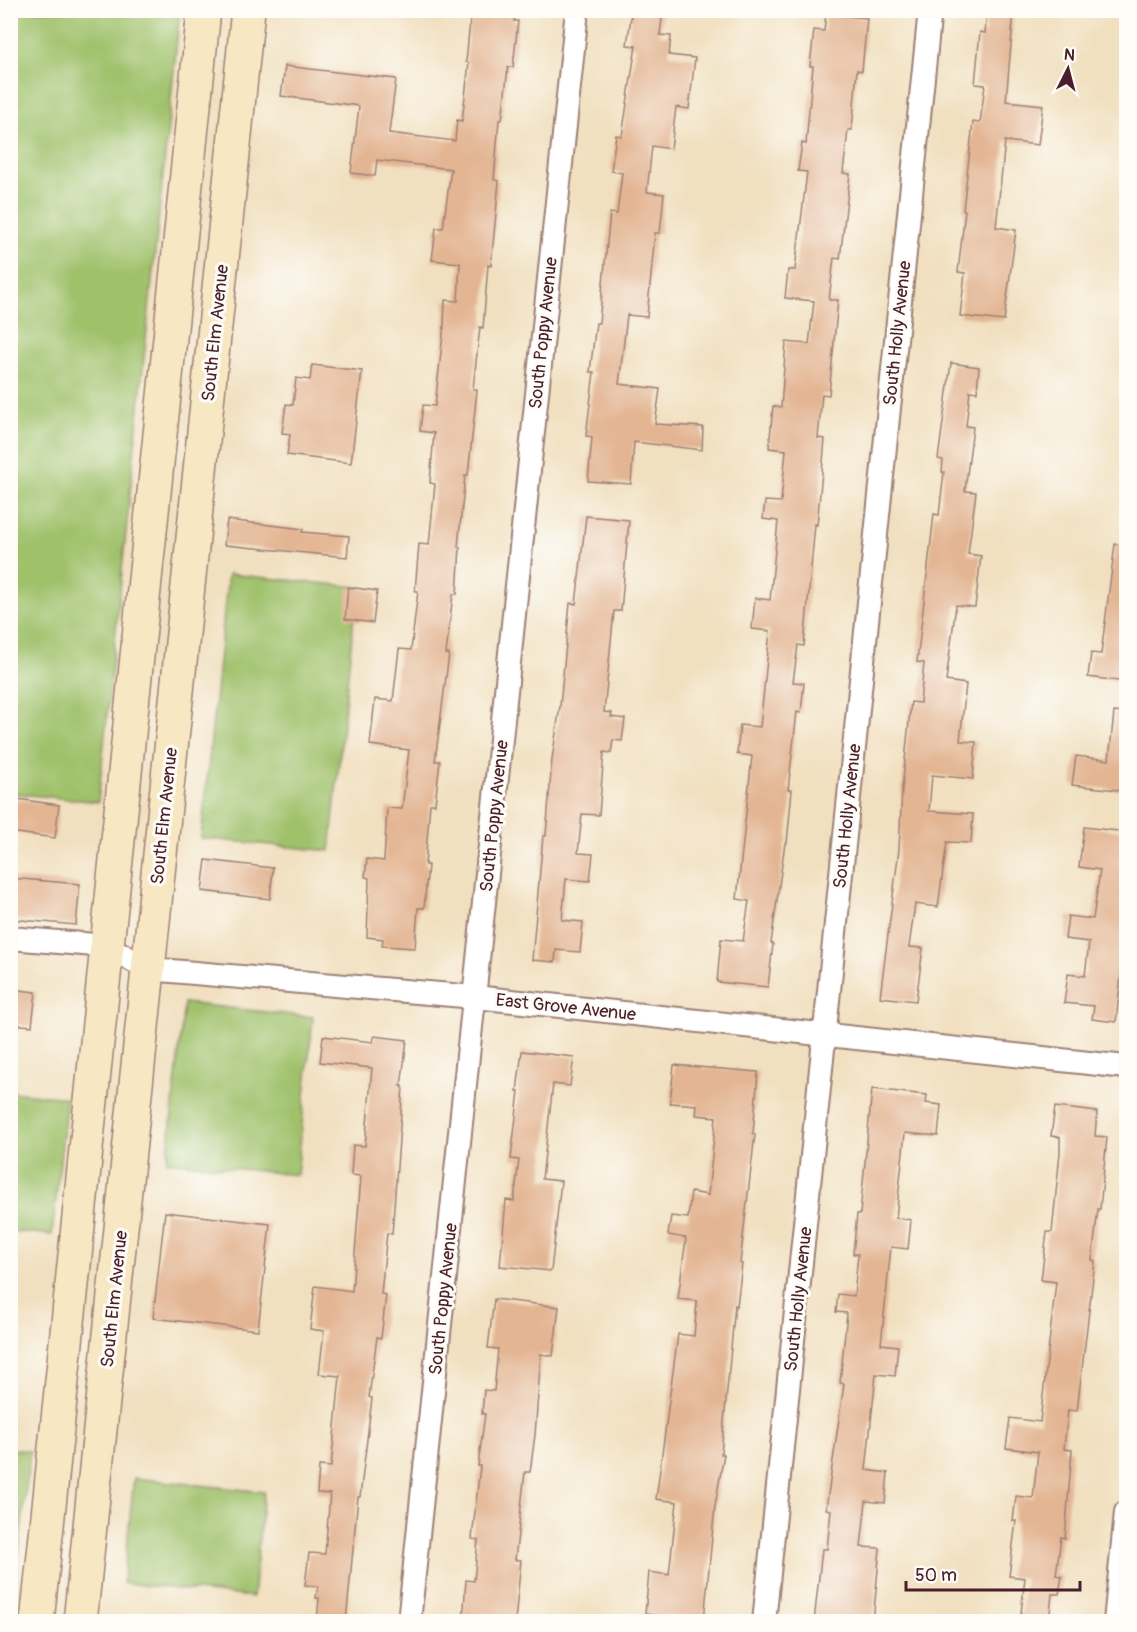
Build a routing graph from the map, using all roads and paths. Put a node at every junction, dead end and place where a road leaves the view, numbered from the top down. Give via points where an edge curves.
1 (204, 10) edge
2 (248, 10) edge
3 (577, 10) edge
4 (930, 10) edge
5 (10, 938) edge
6 (107, 946) junction
7 (148, 969) junction
8 (475, 997) junction
9 (825, 1034) junction
10 (1126, 1066) edge
11 (1126, 1512) edge
12 (37, 1622) edge
13 (80, 1622) edge
14 (409, 1622) edge
15 (764, 1622) edge
16 (1115, 1622) edge

1 - 6 main road
2 - 7 main road, South Elm Avenue
3 - 8 street, South Poppy Avenue
4 - 9 street, South Holly Avenue
5 - 6 street, East Grove Avenue
6 - 7 street, East Grove Avenue
6 - 12 main road
7 - 8 street, East Grove Avenue
7 - 13 main road, South Elm Avenue
8 - 9 street, East Grove Avenue
8 - 14 street, South Poppy Avenue
9 - 10 street, East Grove Avenue
9 - 15 street, South Holly Avenue
11 - 16 street

